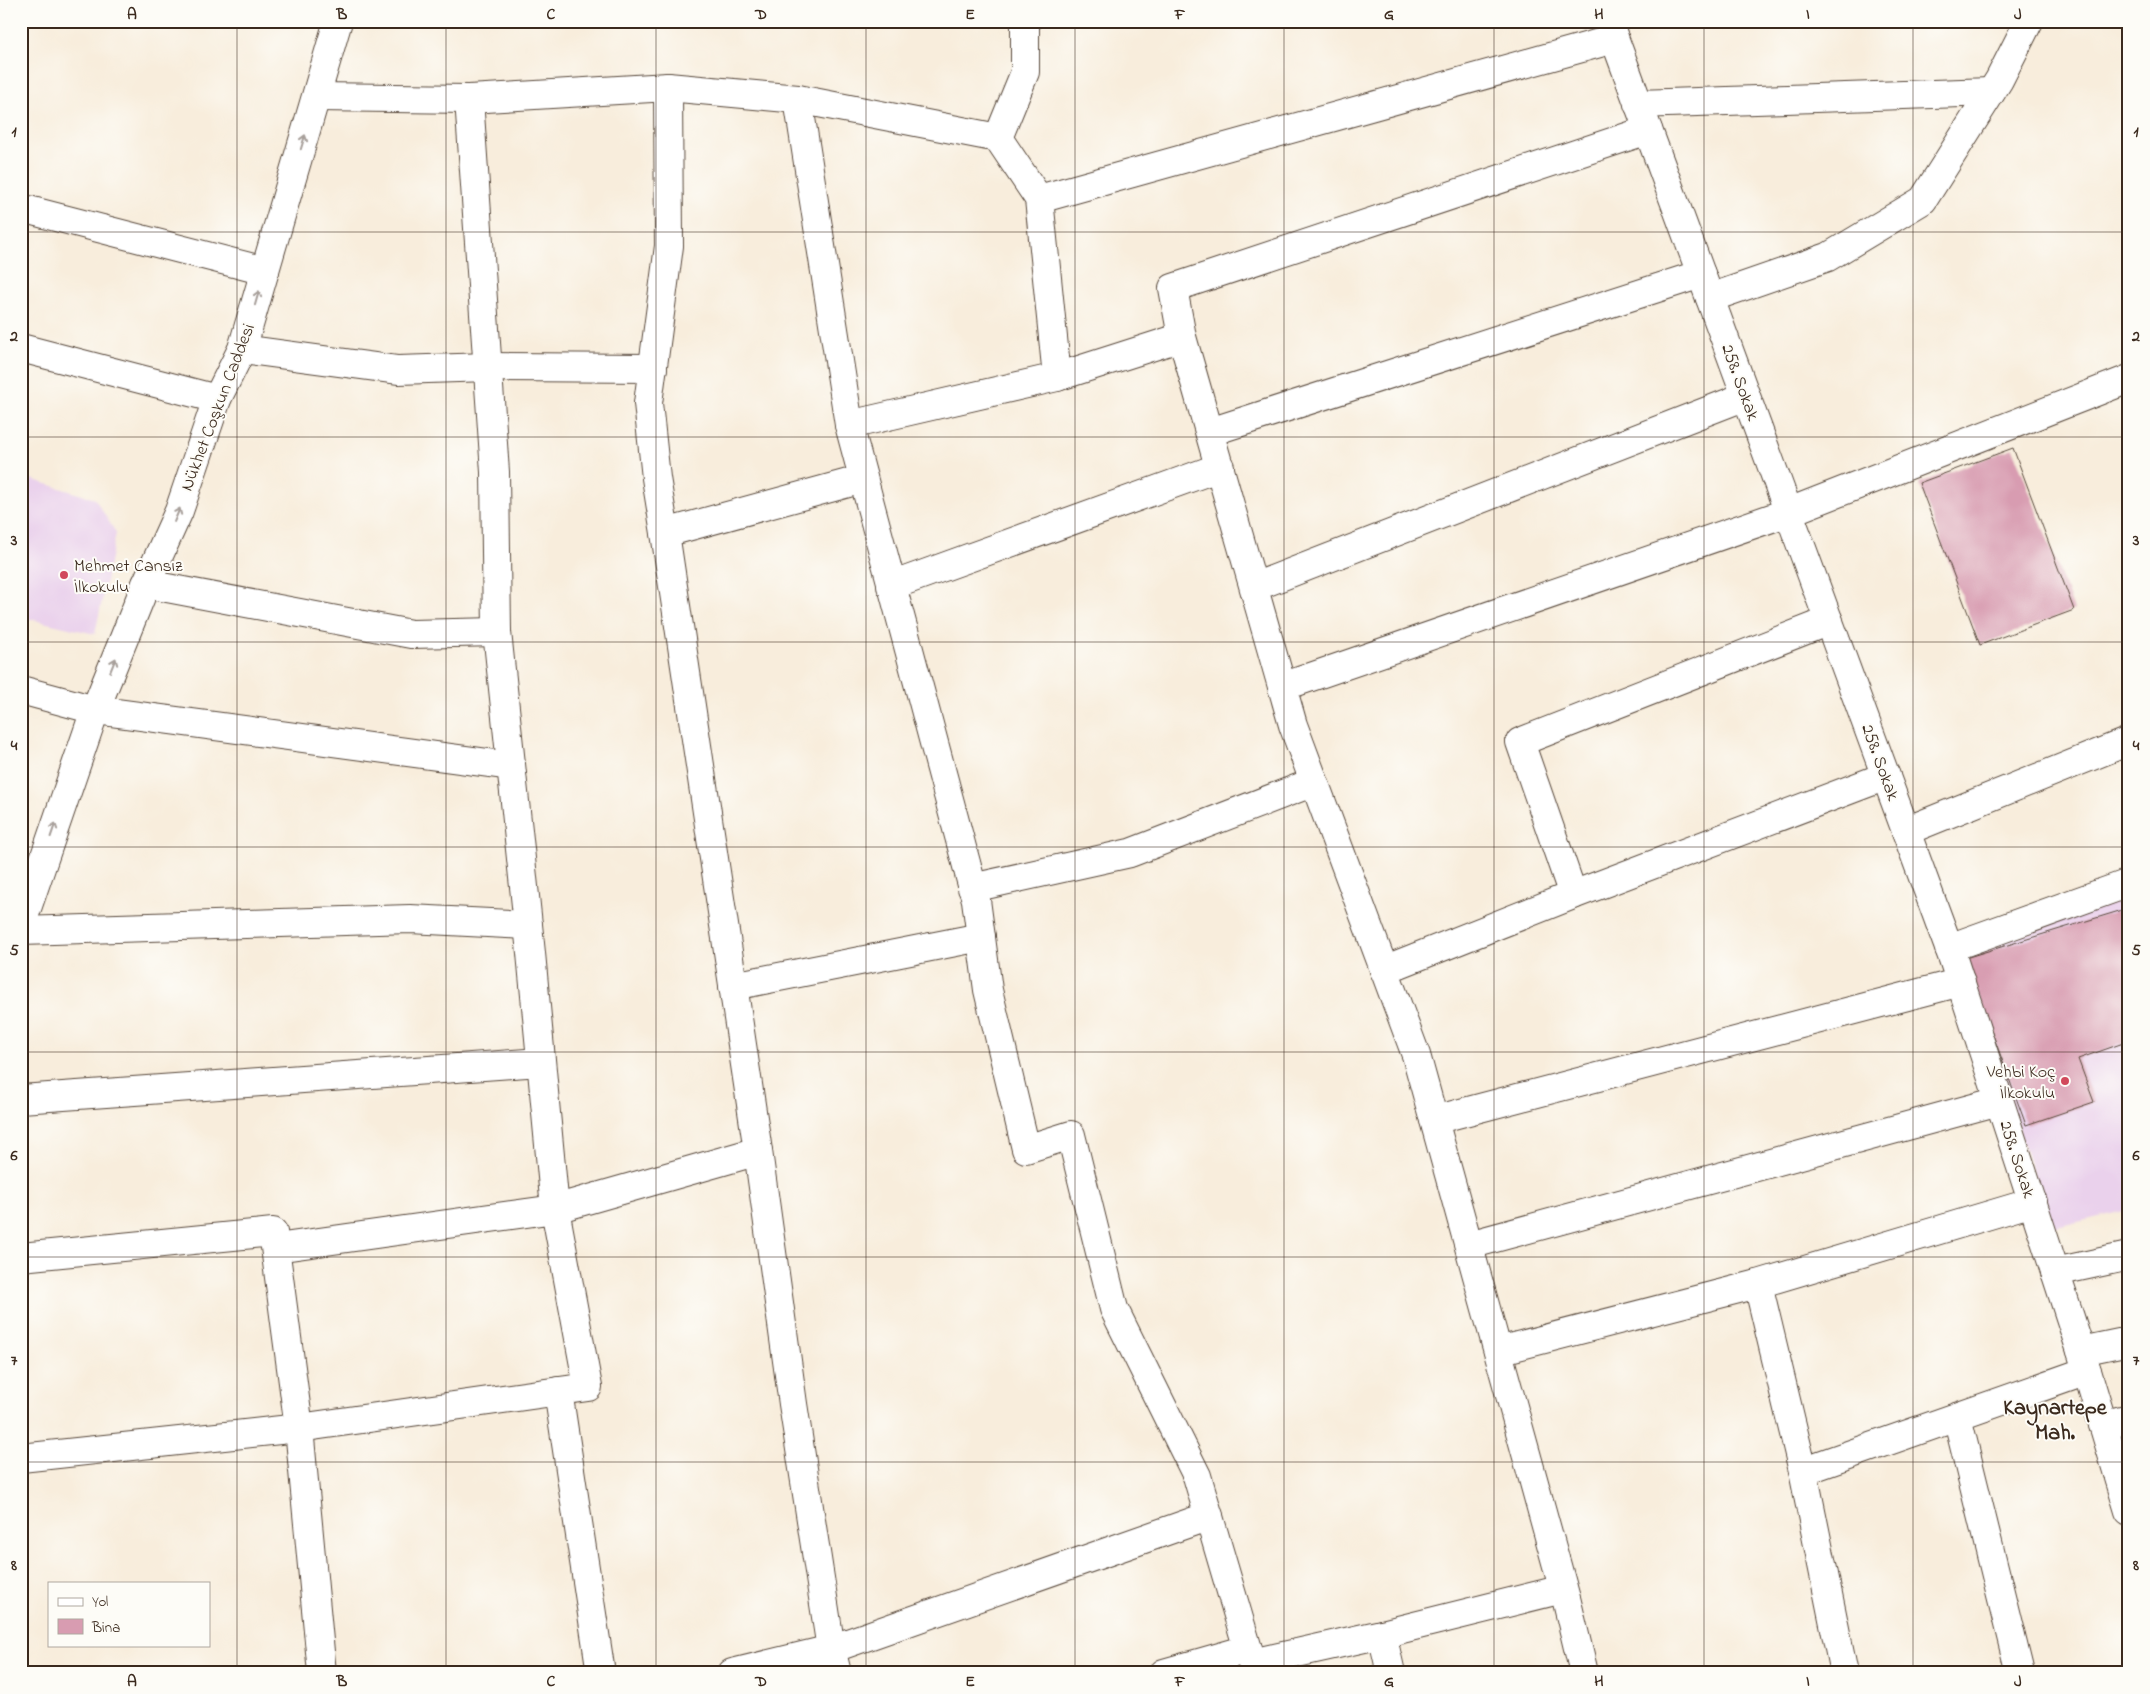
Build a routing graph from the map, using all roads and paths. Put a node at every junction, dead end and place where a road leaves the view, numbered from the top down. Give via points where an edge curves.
1 (338, 21) edge
2 (1025, 21) edge
3 (2029, 21) edge
4 (1611, 30) edge
5 (668, 87) junction
6 (1991, 92) junction
7 (317, 97) junction
8 (469, 99) junction
9 (798, 99) junction
10 (1638, 104) junction
11 (1648, 130) junction
12 (998, 138) junction
13 (1039, 199) junction
14 (21, 208) edge
15 (265, 270) junction
16 (1706, 286) junction
17 (1182, 338) junction
18 (21, 348) edge
19 (242, 350) junction
20 (488, 366) junction
21 (653, 368) junction
22 (1057, 377) junction
23 (2129, 379) edge
24 (1746, 396) junction
25 (217, 399) junction
26 (849, 425) junction
27 (1210, 432) junction
28 (1220, 467) junction
29 (863, 479) junction
30 (1789, 512) junction
31 (665, 533) junction
32 (146, 584) junction
33 (891, 586) junction
34 (1254, 587) junction
35 (1828, 621) junction
36 (498, 632) junction
37 (1282, 687) junction
38 (21, 690) edge
39 (95, 710) junction
40 (2129, 741) edge
41 (512, 766) junction
42 (1886, 776) junction
43 (1314, 782) junction
44 (1906, 832) junction
45 (32, 854) edge
46 (2129, 884) edge
47 (972, 888) junction
48 (1573, 895) junction
49 (528, 925) junction
50 (21, 926) edge
51 (21, 931) edge
52 (981, 937) junction
53 (1949, 948) junction
54 (1384, 970) junction
55 (1961, 982) junction
56 (733, 986) junction
57 (542, 1062) junction
58 (21, 1099) edge
59 (1999, 1101) junction
60 (1434, 1120) junction
61 (758, 1151) junction
62 (2033, 1202) junction
63 (556, 1209) junction
64 (1469, 1245) junction
65 (276, 1248) junction
66 (2129, 1256) edge
67 (21, 1257) edge
68 (2055, 1272) junction
69 (1758, 1284) junction
70 (2129, 1341) edge
71 (1498, 1351) junction
72 (2084, 1361) junction
73 (558, 1391) junction
74 (1957, 1417) junction
75 (2129, 1418) edge
76 (2103, 1425) junction
77 (299, 1428) junction
78 (21, 1458) edge
79 (1803, 1471) junction
80 (2129, 1511) edge
81 (1208, 1516) junction
82 (1563, 1590) junction
83 (1382, 1634) junction
84 (834, 1661) edge
85 (1251, 1661) edge
86 (322, 1673) edge
87 (601, 1673) edge
88 (732, 1673) edge
89 (1164, 1673) edge
90 (1391, 1673) edge
91 (1584, 1673) edge
92 (1844, 1673) edge
93 (2020, 1673) edge

1 - 7 street, Nükhet Coşkun Caddesi
2 - 12 street via 1025,72
3 - 6 street
4 - 10 street, 258. Sokak
4 - 13 street
5 - 8 street
5 - 9 street
5 - 21 street via 669,246
6 - 10 street
6 - 16 street via 1923,200 1828,257
7 - 8 street
15 -> 7 street, Nükhet Coşkun Caddesi
8 - 20 street
9 - 12 street
9 - 26 street
10 - 11 street, 258. Sokak
11 - 16 street, 258. Sokak
11 - 17 street via 1173,288
12 - 13 street
13 - 22 street
14 - 15 street
19 -> 15 street, Nükhet Coşkun Caddesi
16 - 24 street, 258. Sokak
16 - 27 street
17 - 22 street
17 - 27 street
18 - 25 street
19 - 20 street via 398,370
19 - 25 street, Nükhet Coşkun Caddesi
20 - 21 street
20 - 36 street via 496,472
21 - 31 street via 648,403
22 - 26 street
23 - 30 street
24 - 30 street, 258. Sokak
24 - 34 street
32 -> 25 street, Nükhet Coşkun Caddesi via 179,510
26 - 29 street
27 - 28 street
28 - 33 street
28 - 34 street
29 - 31 street
29 - 33 street
30 - 35 street, 258. Sokak
30 - 37 street
31 - 56 street
32 - 36 street via 411,634
39 -> 32 street, Nükhet Coşkun Caddesi
33 - 47 street
34 - 37 street
35 - 42 street, 258. Sokak
35 - 48 street via 1520,742
36 - 41 street
37 - 43 street
38 - 39 street
39 - 41 street
45 -> 39 street, Nükhet Coşkun Caddesi
40 - 44 street
41 - 49 street
42 - 44 street, 258. Sokak
42 - 48 street
43 - 47 street via 1130,853
43 - 54 street
44 - 53 street, 258. Sokak
45 - 50 street, Nükhet Coşkun Caddesi
46 - 53 street
47 - 52 street
48 - 54 street
49 - 51 street via 410,919
49 - 57 street
52 - 56 street
52 - 81 street via 988,990 1026,1149 1071,1135 1114,1309 1197,1476
53 - 55 street, 258. Sokak
54 - 60 street via 1416,1055
55 - 59 street, 258. Sokak
55 - 60 street
56 - 61 street
57 - 58 street
57 - 63 street
59 - 62 street, 258. Sokak
59 - 64 street
60 - 64 street
61 - 63 street
61 - 84 street via 793,1404
62 - 68 street, 258. Sokak
62 - 69 street
63 - 65 street
63 - 73 street via 588,1387
64 - 71 street
65 - 67 street via 273,1232
65 - 77 street
66 - 68 street
68 - 72 street, 258. Sokak
69 - 71 street
69 - 79 street
70 - 72 street
71 - 82 street
72 - 74 street
72 - 76 street, 258. Sokak
73 - 77 street
73 - 87 street
74 - 79 street
74 - 93 street
75 - 76 street
76 - 80 street, 258. Sokak
77 - 78 street
77 - 86 street
79 - 92 street
81 - 84 street
81 - 85 street
82 - 83 street
82 - 91 street
83 - 85 street
83 - 90 street
84 - 88 street
85 - 89 street

